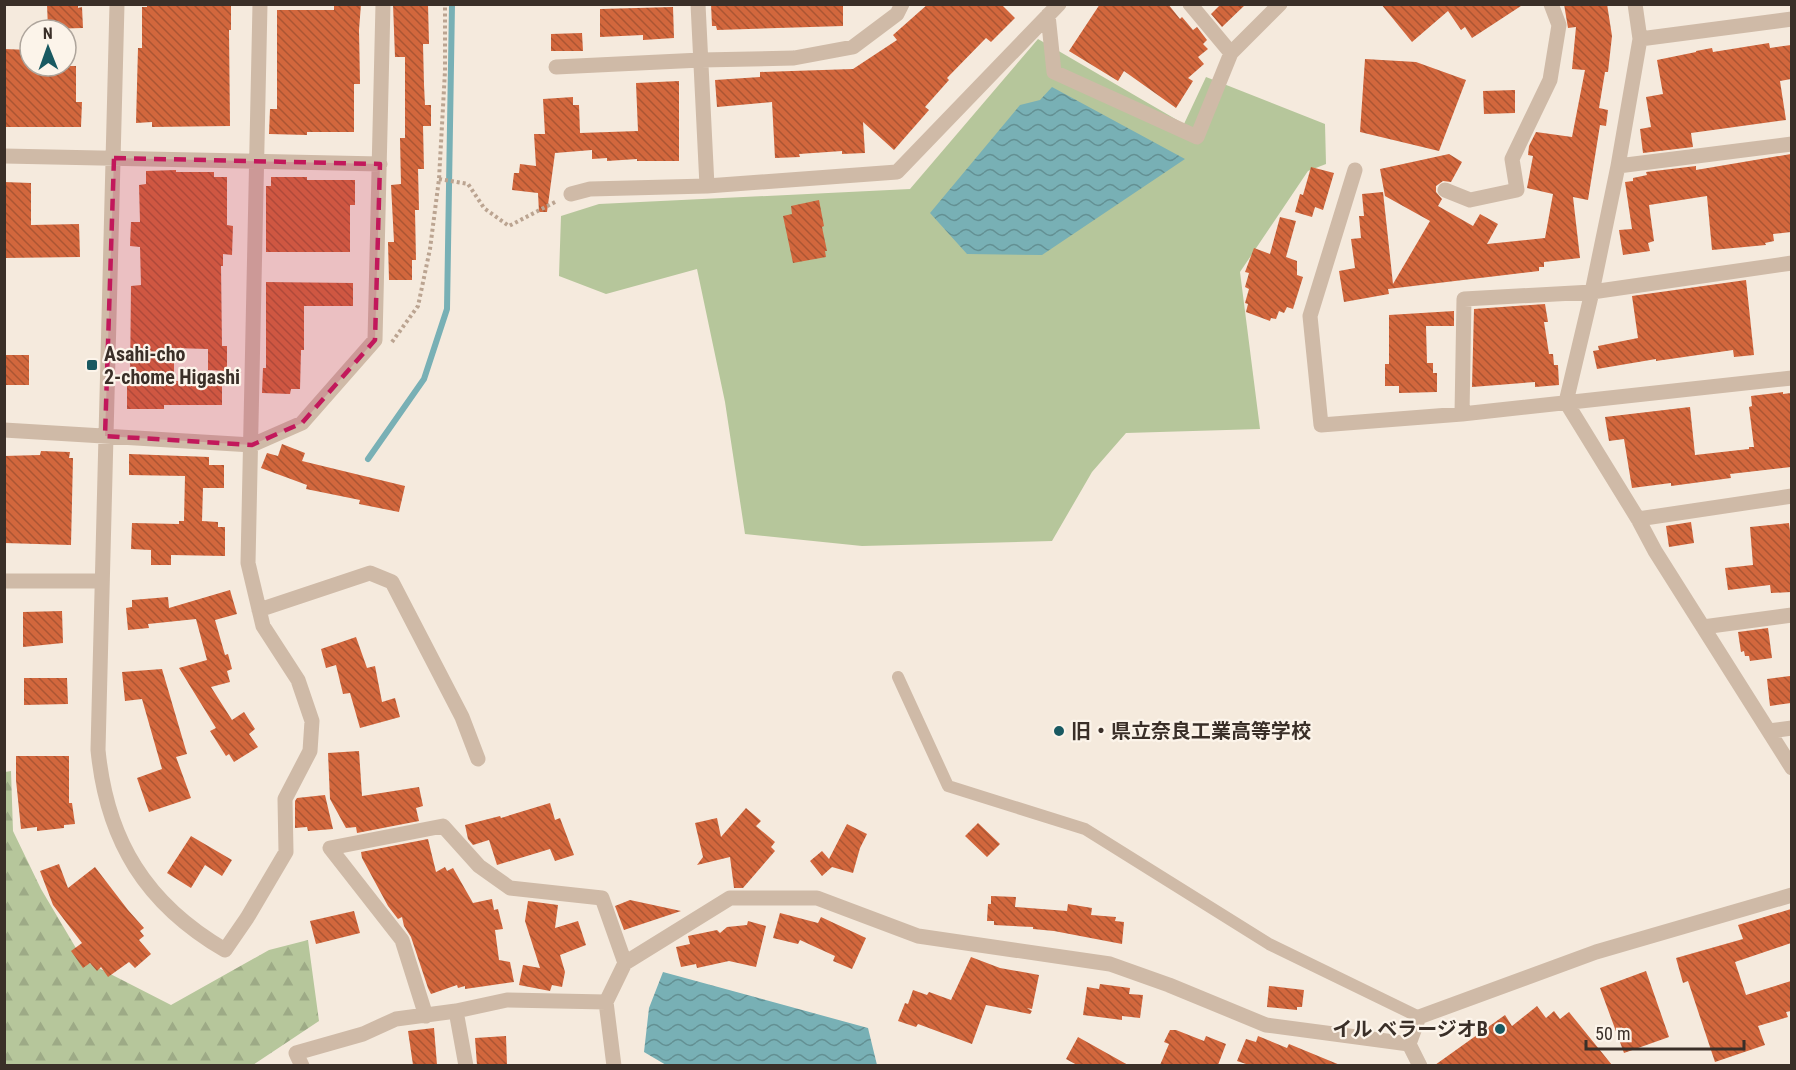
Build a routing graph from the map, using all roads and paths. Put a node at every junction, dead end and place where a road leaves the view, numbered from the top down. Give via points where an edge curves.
1 (117, 4) edge
2 (260, 4) edge
3 (383, 4) edge
4 (445, 4) edge
5 (698, 4) edge
6 (902, 4) edge
7 (1190, 4) edge
8 (1280, 4) edge
9 (1551, 4) edge
10 (1635, 4) edge
11 (1053, 10) edge
12 (1791, 20) edge
13 (1640, 39) junction
14 (1231, 53) junction
15 (701, 60) junction
16 (556, 67) dead end
17 (1791, 144) edge
18 (4, 156) edge
19 (114, 158) junction
20 (258, 161) junction
21 (380, 164) junction
22 (1618, 166) junction
23 (1355, 170) dead end
24 (438, 178) junction
25 (706, 186) junction
26 (1445, 190) dead end
27 (571, 194) joint
28 (1791, 263) edge
29 (1592, 292) junction
30 (392, 343) dead end
31 (1791, 378) edge
32 (1566, 402) junction
33 (1462, 414) junction
34 (4, 430) edge
35 (105, 436) junction
36 (252, 445) junction
37 (1791, 496) edge
38 (1638, 519) junction
39 (4, 581) edge
40 (102, 581) junction
41 (259, 610) junction
42 (1791, 615) edge
43 (1703, 627) junction
44 (898, 677) dead end
45 (1791, 728) edge
46 (1769, 731) junction
47 (478, 759) dead end
48 (1791, 768) edge
49 (1791, 895) edge
50 (625, 963) junction
51 (606, 1002) junction
52 (456, 1011) junction
53 (426, 1016) junction
54 (1419, 1017) junction
55 (1409, 1044) junction
56 (302, 1065) edge
57 (466, 1065) edge
58 (614, 1065) edge
59 (1420, 1065) edge

1 - 19 street
2 - 20 street
3 - 21 street
4 - 24 path
5 - 15 street
6 - 15 street via 897,14 853,47 794,58
7 - 14 street
8 - 14 street
9 - 26 street via 1559,25 1550,80 1512,159 1517,190 1470,200
10 - 13 street
11 - 14 street via 1054,72 1197,137
11 - 25 street via 897,172
12 - 13 street
13 - 22 street
15 - 16 street
15 - 25 street
17 - 22 street
18 - 19 street
19 - 20 street
19 - 35 street
20 - 21 street
20 - 36 street
21 - 36 street via 375,340 302,423
22 - 29 street
23 - 33 street via 1310,316 1322,425
24 - 27 path via 468,184 484,208 509,226
24 - 30 path via 430,249 418,306
25 - 27 street via 590,189
28 - 29 street
29 - 32 street
29 - 33 street via 1464,299
31 - 32 street
32 - 33 street
32 - 38 street
34 - 35 street
35 - 36 street
35 - 40 street
36 - 41 street via 248,563
37 - 38 street
38 - 43 street
39 - 40 street
40 - 41 street via 98,750 109,813 137,871 155,895 204,938 225,950 286,852 285,799 310,751 312,721 298,680 263,626
41 - 47 street via 370,573 392,582 462,717
42 - 43 street
43 - 46 street
44 - 54 lane via 948,786 1086,829 1269,944
45 - 46 street
46 - 48 street
49 - 54 street via 1596,952
50 - 51 street
50 - 53 street via 602,898 510,888 479,866 443,826 330,848 402,940
50 - 55 street via 730,898 817,898 918,936 1110,964 1266,1025
51 - 52 street via 507,1000
51 - 58 street
52 - 53 street
52 - 57 street
53 - 56 street via 396,1019 363,1034 296,1053
54 - 55 street
55 - 59 street

